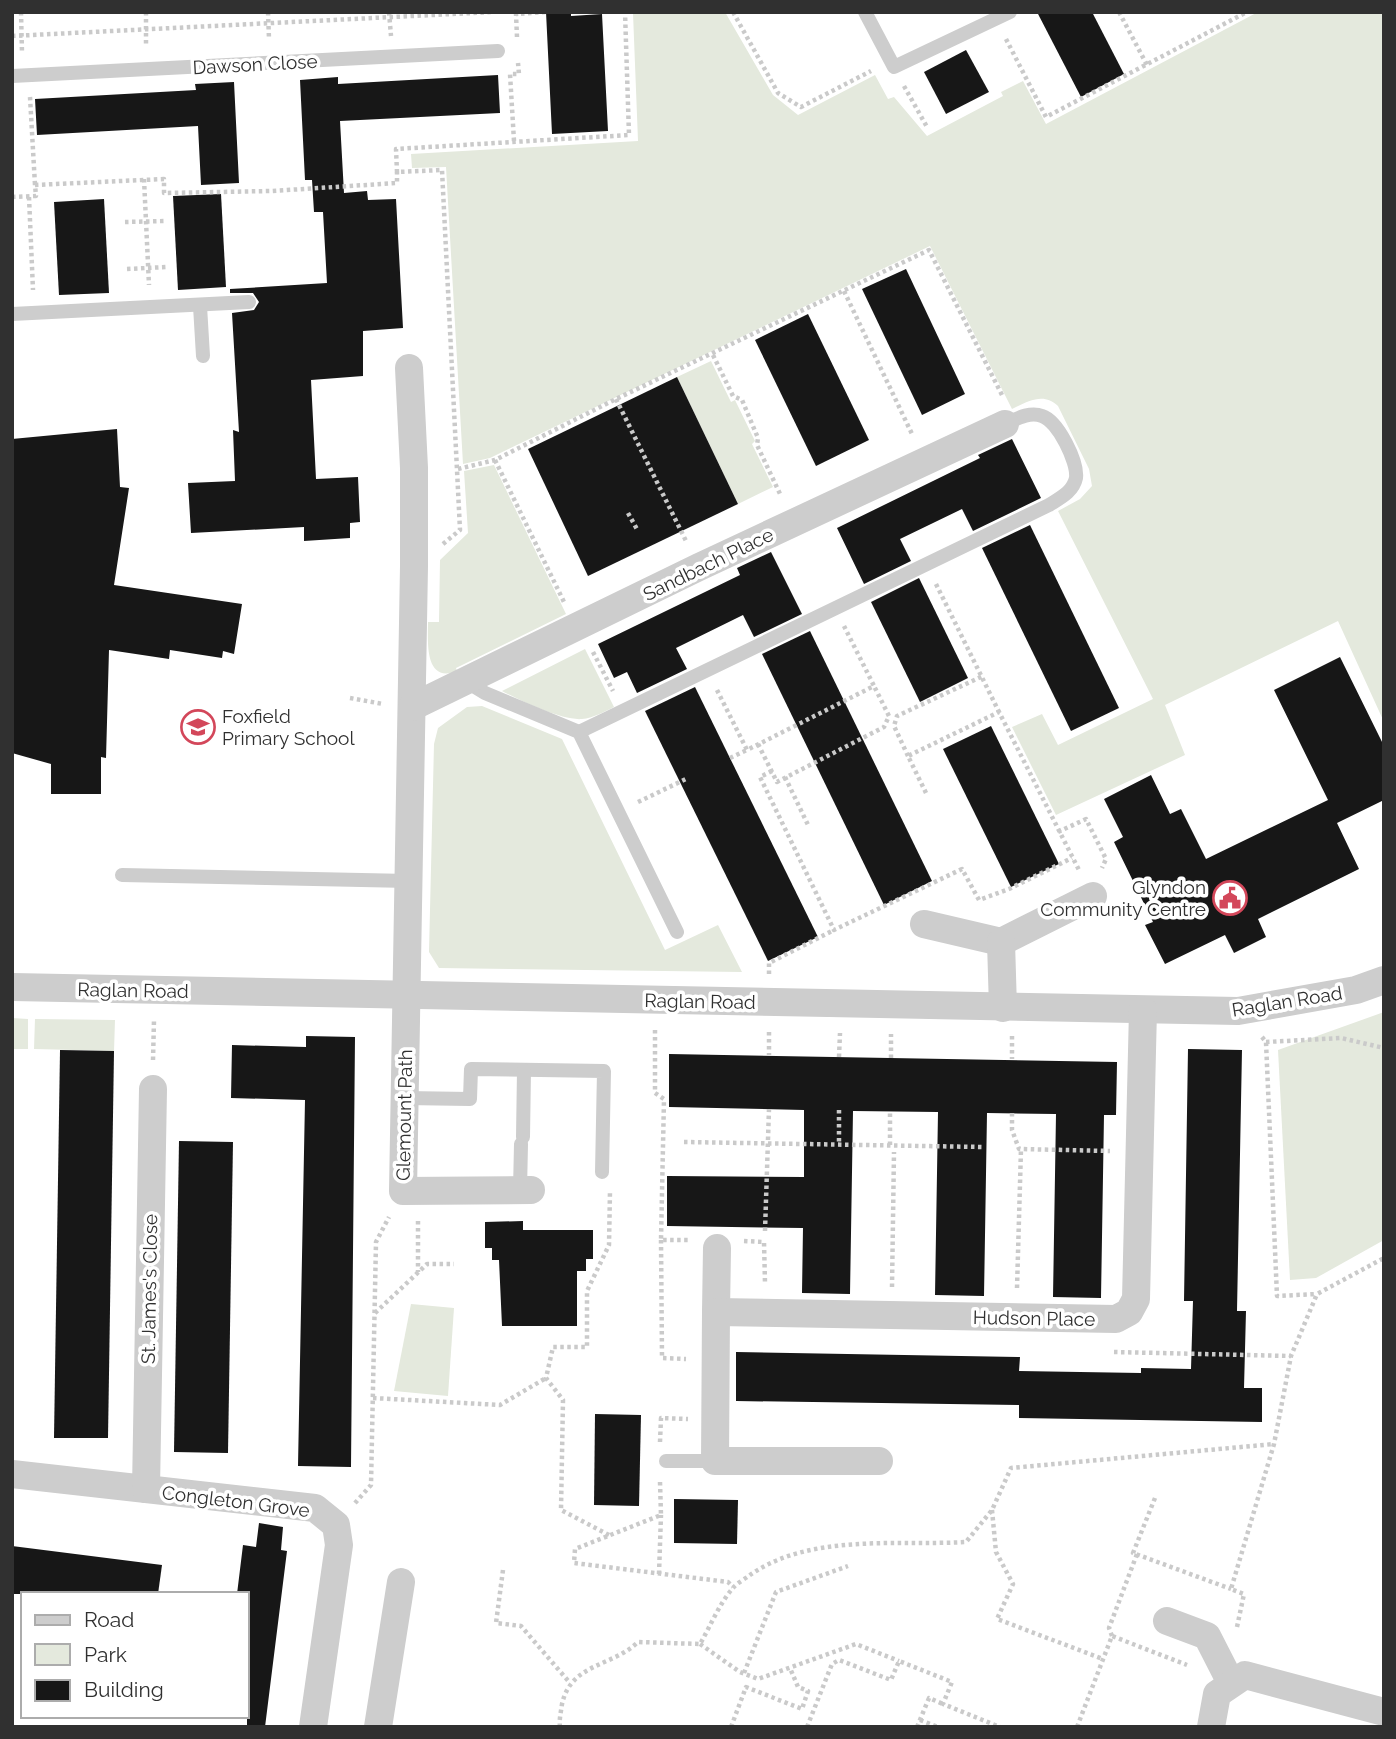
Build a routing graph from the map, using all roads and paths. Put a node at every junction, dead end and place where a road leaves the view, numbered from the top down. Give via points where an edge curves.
1 (21, 12) edge
2 (146, 12) edge
3 (493, 12) edge
4 (625, 12) edge
5 (733, 12) edge
6 (865, 12) edge
7 (1119, 12) edge
8 (1247, 12) edge
9 (1003, 16) edge
10 (146, 30) junction
11 (12, 36) edge
12 (22, 36) junction
13 (498, 51) dead end
14 (1147, 65) junction
15 (894, 67) junction
16 (146, 69) junction
17 (17, 76) edge
18 (32, 127) dead end
19 (927, 127) dead end
20 (397, 172) junction
21 (144, 179) junction
22 (35, 184) junction
23 (12, 197) edge
24 (29, 197) junction
25 (165, 221) dead end
26 (125, 222) dead end
27 (146, 222) junction
28 (167, 267) dead end
29 (148, 268) junction
30 (127, 269) dead end
31 (844, 291) junction
32 (249, 302) dead end
33 (200, 306) junction
34 (150, 307) junction
35 (34, 313) junction
36 (12, 314) edge
37 (713, 355) junction
38 (203, 356) dead end
39 (409, 368) dead end
40 (616, 399) junction
41 (1009, 422) junction
42 (495, 460) junction
43 (925, 460) junction
44 (458, 469) junction
45 (628, 513) dead end
46 (794, 522) junction
47 (638, 531) dead end
48 (434, 551) dead end
49 (926, 564) junction
50 (699, 567) junction
51 (835, 608) junction
52 (578, 627) junction
53 (707, 670) junction
54 (983, 677) junction
55 (467, 682) junction
56 (874, 685) junction
57 (350, 698) dead end
58 (401, 706) junction
59 (623, 712) junction
60 (999, 712) junction
61 (579, 732) junction
62 (758, 744) junction
63 (747, 750) junction
64 (908, 757) junction
65 (730, 758) dead end
66 (772, 771) junction
67 (785, 777) junction
68 (686, 779) dead end
69 (926, 793) dead end
70 (618, 812) junction
71 (809, 827) dead end
72 (1058, 832) junction
73 (1072, 858) junction
74 (122, 875) dead end
75 (409, 881) junction
76 (1093, 896) junction
77 (923, 924) dead end
78 (834, 930) junction
79 (677, 932) dead end
80 (1001, 943) junction
81 (1384, 980) edge
82 (12, 988) edge
83 (155, 990) junction
84 (407, 996) junction
85 (643, 1000) junction
86 (769, 1002) junction
87 (1003, 1007) junction
88 (1143, 1010) junction
89 (1238, 1011) junction
90 (1266, 1042) junction
91 (1384, 1048) edge
92 (524, 1070) junction
93 (153, 1089) joint
94 (405, 1098) junction
95 (769, 1109) dead end
96 (839, 1110) dead end
97 (890, 1111) dead end
98 (1012, 1113) dead end
99 (684, 1142) dead end
100 (767, 1144) junction
101 (839, 1144) junction
102 (890, 1145) junction
103 (982, 1147) dead end
104 (1021, 1149) junction
105 (1110, 1151) dead end
106 (894, 1152) dead end
107 (602, 1170) joint
108 (525, 1190) joint
109 (411, 1202) junction
110 (765, 1231) dead end
111 (661, 1240) junction
112 (717, 1243) junction
113 (1384, 1258) edge
114 (454, 1264) dead end
115 (418, 1273) junction
116 (1317, 1294) junction
117 (716, 1312) junction
118 (765, 1312) junction
119 (375, 1314) junction
120 (892, 1316) junction
121 (1017, 1317) junction
122 (1102, 1351) dead end
123 (1291, 1356) junction
124 (716, 1359) junction
125 (547, 1378) junction
126 (373, 1398) junction
127 (1274, 1444) junction
128 (666, 1461) dead end
129 (715, 1461) junction
130 (878, 1461) dead end
131 (12, 1474) edge
132 (146, 1489) junction
133 (1155, 1498) dead end
134 (992, 1510) junction
135 (661, 1515) dead end
136 (336, 1525) junction
137 (609, 1535) dead end
138 (1138, 1554) junction
139 (574, 1563) dead end
140 (848, 1566) dead end
141 (503, 1570) dead end
142 (659, 1574) junction
143 (401, 1582) dead end
144 (733, 1587) junction
145 (1231, 1588) junction
146 (1167, 1621) dead end
147 (1112, 1636) junction
148 (700, 1644) junction
149 (1103, 1659) junction
150 (899, 1661) junction
151 (1223, 1667) junction
152 (790, 1668) junction
153 (743, 1673) junction
154 (570, 1683) junction
155 (943, 1704) junction
156 (1384, 1712) edge
157 (920, 1720) junction
158 (557, 1726) edge
159 (313, 1727) edge
160 (379, 1727) edge
161 (731, 1727) edge
162 (807, 1727) edge
163 (917, 1727) edge
164 (938, 1727) edge
165 (1000, 1727) edge
166 (1077, 1727) edge
167 (1211, 1727) edge

1 - 12 path
2 - 10 path
3 - 10 path
4 - 20 path via 629,135 396,149
5 - 15 path via 778,93 801,107 874,69
6 - 15 lane
7 - 14 path
8 - 14 path
9 - 14 path via 1046,117
9 - 15 lane
10 - 12 path
10 - 16 path
11 - 12 path
12 - 17 path
13 - 16 lane, Dawson Close
15 - 19 path
16 - 17 lane, Dawson Close
18 - 22 path
20 - 21 path via 397,183 272,191 164,193 164,179
20 - 44 path via 442,170
21 - 22 path
21 - 27 path
22 - 24 path via 36,196
23 - 24 path
24 - 35 path
25 - 27 path
26 - 27 path
27 - 29 path
28 - 29 path
29 - 30 path
29 - 34 path
31 - 37 path
31 - 41 path via 929,250
31 - 43 path
32 - 33 lane
33 - 34 lane
33 - 38 lane
34 - 35 lane
35 - 36 lane
37 - 40 path
37 - 46 path via 733,396 742,400 757,445
39 - 58 street via 414,468
40 - 42 path
40 - 50 path
41 - 43 street, Sandbach Place
41 - 49 lane via 1027,415 1042,416 1055,425 1074,462 1076,479 1068,493
42 - 44 path
42 - 52 path
43 - 46 street, Sandbach Place
44 - 48 path via 460,530
45 - 47 path
46 - 50 street, Sandbach Place
49 - 51 lane
49 - 54 path
50 - 52 street, Sandbach Place
51 - 53 lane
51 - 56 path
52 - 55 street, Sandbach Place
52 - 59 path
53 - 59 lane
53 - 63 path
54 - 60 path
54 - 64 path via 897,716 894,726
55 - 58 street, Sandbach Place
55 - 61 lane
56 - 62 path
56 - 67 path via 889,716 884,727
57 - 58 path
58 - 75 street
59 - 61 lane
60 - 64 path
60 - 72 path
61 - 70 lane
62 - 63 path
62 - 66 path
63 - 65 path
64 - 69 path
66 - 67 path via 777,782
66 - 78 path via 760,777
67 - 71 path
68 - 70 path
70 - 79 lane
72 - 73 path
72 - 76 path via 1086,819 1105,859
73 - 76 path
73 - 78 path via 979,900 962,869
74 - 75 lane
75 - 84 street
76 - 80 street
77 - 80 street
78 - 86 path via 769,963
80 - 87 street
81 - 89 street, Raglan Road via 1356,990
82 - 83 street, Raglan Road
83 - 84 street, Raglan Road
83 - 93 path
84 - 85 street, Raglan Road
84 - 94 street, Glemount Path
85 - 86 street, Raglan Road
85 - 111 path via 655,1029 655,1093 664,1099
86 - 87 street, Raglan Road
87 - 88 street, Raglan Road
88 - 89 street, Raglan Road
88 - 121 street, Hudson Place via 1136,1299 1129,1312 1115,1319
89 - 90 path
90 - 91 path via 1342,1038
90 - 116 path via 1277,1296
92 - 94 lane via 471,1069 470,1099
92 - 107 lane via 604,1072
92 - 108 lane
93 - 132 street, St. James's Close
94 - 109 street, Glemount Path
95 - 100 path
96 - 101 path
97 - 102 path
98 - 104 path via 1012,1130
99 - 100 path
100 - 101 path
100 - 110 path
101 - 102 path
102 - 103 path
104 - 105 path
104 - 121 path
106 - 120 path
107 - 125 path via 610,1177 609,1245 587,1291 587,1346 553,1346
108 - 109 street, Glemount Path
109 - 115 path
109 - 119 path via 376,1242
111 - 112 path
111 - 124 path via 662,1358
112 - 117 street
112 - 118 path via 764,1241
113 - 116 path
114 - 115 path via 427,1264
115 - 119 path
116 - 123 path
117 - 118 street, Hudson Place
117 - 124 street
118 - 120 street, Hudson Place
119 - 126 path
120 - 121 street, Hudson Place
122 - 123 path
123 - 127 path
124 - 129 street
125 - 126 path via 500,1405
125 - 137 path via 563,1400 561,1510
126 - 136 path via 371,1485
127 - 134 path via 1011,1468
127 - 145 path
128 - 129 lane
129 - 130 street
131 - 132 street, Congleton Grove
132 - 136 street, Congleton Grove via 315,1508
133 - 138 path via 1132,1553
134 - 144 path via 967,1542 872,1543 794,1553
134 - 149 path via 996,1552 1013,1584 997,1619
135 - 142 path
136 - 159 street, Congleton Grove via 340,1545
138 - 145 path
138 - 147 path via 1109,1629
139 - 142 path
140 - 153 path via 776,1592
141 - 154 path via 496,1623 521,1626
142 - 144 path via 727,1582
143 - 160 street
144 - 148 path
145 - 151 path via 1244,1594
146 - 151 street via 1207,1636
147 - 149 path
147 - 151 path via 1193,1667
148 - 153 path
148 - 154 path via 638,1642
149 - 166 path
150 - 152 path via 856,1644
150 - 155 path via 952,1682
150 - 162 path via 891,1680 839,1660 832,1664
151 - 156 street
151 - 167 street
152 - 153 path via 758,1679
152 - 161 path via 798,1687 808,1691 802,1709 747,1687
154 - 158 path
155 - 157 path via 929,1698
155 - 165 path
157 - 163 path
157 - 164 path

